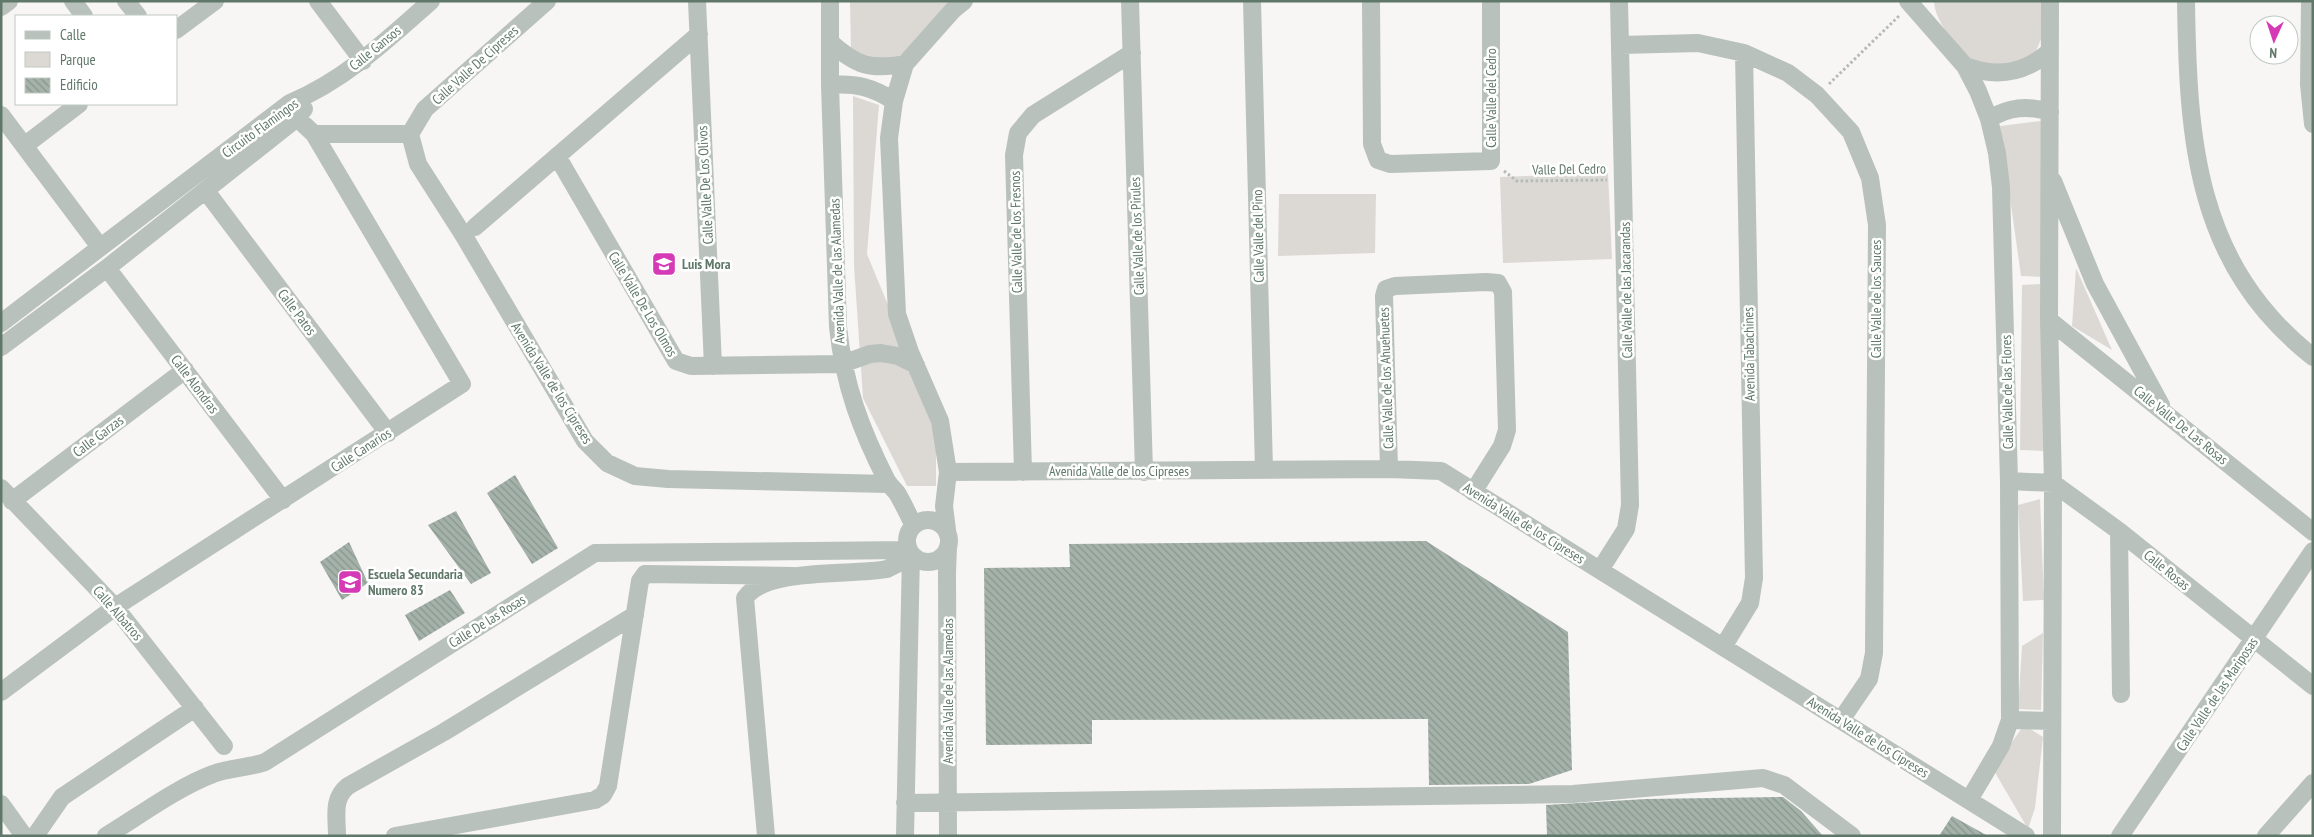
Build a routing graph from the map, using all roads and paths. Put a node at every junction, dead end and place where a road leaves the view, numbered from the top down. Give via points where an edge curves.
1 (9, 1) edge
2 (73, 1) edge
3 (126, 1) edge
4 (215, 1) edge
5 (318, 1) edge
6 (431, 1) edge
7 (547, 1) edge
8 (697, 1) edge
9 (830, 1) edge
10 (964, 1) edge
11 (1130, 1) edge
12 (1252, 1) edge
13 (1371, 1) edge
14 (1491, 1) edge
15 (1618, 1) edge
16 (2050, 1) edge
17 (2186, 1) edge
18 (2310, 1) edge
19 (1909, 3) edge
20 (1, 7) edge
21 (83, 15) edge
22 (137, 15) edge
23 (178, 29) edge
24 (699, 34) junction
25 (831, 43) junction
26 (1621, 45) junction
27 (2050, 51) junction
28 (1132, 53) junction
29 (1744, 53) junction
30 (363, 61) junction
31 (905, 64) junction
32 (1965, 66) junction
33 (830, 85) junction
34 (316, 92) joint
35 (1817, 95) junction
36 (894, 100) junction
37 (78, 105) edge
38 (294, 111) junction
39 (2050, 112) junction
40 (1, 115) edge
41 (1989, 119) junction
42 (2313, 124) edge
43 (314, 134) junction
44 (410, 134) junction
45 (24, 146) junction
46 (557, 156) junction
47 (1491, 161) junction
48 (2050, 173) junction
49 (1623, 180) junction
50 (206, 191) junction
51 (475, 227) dead end
52 (100, 247) junction
53 (107, 268) junction
54 (2049, 320) junction
55 (1, 323) edge
56 (1, 347) edge
57 (2313, 357) edge
58 (842, 364) junction
59 (916, 365) junction
60 (713, 366) junction
61 (185, 370) junction
62 (2166, 412) junction
63 (388, 433) junction
64 (1389, 469) junction
65 (1264, 470) junction
66 (948, 472) junction
67 (1023, 472) junction
68 (1144, 472) junction
69 (2009, 481) junction
70 (2052, 483) junction
71 (889, 484) junction
72 (1473, 492) junction
73 (6, 495) edge
74 (284, 500) junction
75 (914, 524) junction
76 (2119, 531) junction
77 (2313, 532) edge
78 (948, 539) junction
79 (2313, 551) edge
80 (909, 552) junction
81 (1600, 570) junction
82 (794, 576) junction
83 (115, 606) junction
84 (635, 615) junction
85 (2254, 640) junction
86 (1723, 647) junction
87 (2313, 686) edge
88 (1, 692) edge
89 (2121, 694) dead end
90 (194, 708) junction
91 (1841, 720) junction
92 (2010, 720) junction
93 (2052, 721) junction
94 (224, 746) dead end
95 (2313, 783) edge
96 (1969, 800) junction
97 (948, 802) junction
98 (905, 803) junction
99 (1, 804) edge
100 (24, 836) edge
101 (35, 836) edge
102 (106, 836) edge
103 (337, 836) edge
104 (395, 836) edge
105 (766, 836) edge
106 (905, 836) edge
107 (948, 836) edge
108 (1852, 836) edge
109 (2026, 836) edge
110 (2052, 836) edge
111 (2120, 836) edge
112 (2266, 836) edge

1 - 20 street
2 - 21 street
3 - 22 street
4 - 23 street
5 - 30 street
6 - 30 street, Calle Gansos
7 - 44 street, Calle Valle De Cipreses via 425,109
8 - 24 street, Calle Valle De Los Olivos
9 - 25 street, Avenida Valle de las Alamedas
10 - 31 street
11 - 28 street, Calle Valle de los Pirules
12 - 65 street, Calle Valle del Pino
13 - 47 street, Calle Valle del Cedro via 1372,144 1378,160 1390,164
14 - 47 street, Calle Valle del Cedro
15 - 26 street, Calle Valle de las Jacarandas
16 - 27 street
17 - 57 street via 2187,84 2192,136 2199,175 2211,211 2226,252 2251,294 2274,323
18 - 42 street via 2309,84
19 - 32 street, Calle Valle de las Flores
19 - 35 path
24 - 46 street
24 - 60 street, Calle Valle De Los Olivos
25 - 31 street via 850,60 866,65 886,67
25 - 33 street, Avenida Valle de las Alamedas
26 - 29 street, Calle Valle de los Sauces via 1698,43
26 - 49 street, Calle Valle de las Jacarandas
27 - 32 street via 2038,61 2010,73 1979,72
27 - 39 street
28 - 67 street, Calle Valle de los Fresnos via 1033,115 1018,133 1014,155
28 - 68 street, Calle Valle de los Pirules
29 - 35 street, Calle Valle de los Sauces via 1788,73
29 - 86 street, Avenida Tabachines via 1754,578 1750,604
30 - 34 street, Calle Gansos
31 - 36 street, Avenida Valle de las Alamedas
32 - 41 street, Calle Valle de las Flores
33 - 36 street via 862,85
33 - 58 street, Avenida Valle de las Alamedas
34 - 38 street, Circuito Flamingos
35 - 91 street, Calle Valle de los Sauces via 1852,132 1870,178 1877,225 1874,653 1869,678
36 - 59 street, Avenida Valle de las Alamedas via 889,138 897,314
37 - 45 street
38 - 43 street, Calle Canarios
38 - 50 street, Circuito Flamingos
38 - 52 street, Circuito Flamingos
39 - 41 street via 2025,107 2000,112
39 - 48 street
40 - 45 street
41 - 69 street, Calle Valle de las Flores via 1997,153 2002,214
43 - 44 street
43 - 63 street, Calle Canarios via 462,384
44 - 71 street, Avenida Valle de los Cipreses via 418,164 585,441 607,464 635,476 668,479
45 - 52 street
46 - 51 street
46 - 60 street, Calle Valle De Los Olmos via 676,361 691,366
47 - 49 path, Valle Del Cedro via 1517,181
48 - 54 street
48 - 62 street via 2095,284
49 - 81 street, Calle Valle de las Jacarandas via 1630,505 1626,529
50 - 53 street, Circuito Flamingos
50 - 63 street, Calle Patos
52 - 55 street, Circuito Flamingos
53 - 56 street, Circuito Flamingos
53 - 61 street, Calle Alondras
54 - 62 street, Calle Valle De Las Rosas
54 - 70 street
58 - 59 street, Calle Valle De Los Olmos via 881,353 898,356
58 - 60 street, Calle Valle De Los Olmos
58 - 71 street, Avenida Valle de las Alamedas via 850,398
59 - 66 street, Avenida Valle de las Alamedas via 940,421
61 - 73 street, Calle Garzas
61 - 74 street, Calle Alondras
62 - 77 street, Calle Valle De Las Rosas
63 - 74 street, Calle Canarios
64 - 65 street, Avenida Valle de los Cipreses
64 - 72 street, Avenida Valle de los Cipreses via 1441,472
64 - 72 street, Calle Valle de los Ahuehuetes via 1386,289 1404,285 1498,284 1503,292 1507,430 1502,446
65 - 68 street, Avenida Valle de los Cipreses
66 - 67 street, Avenida Valle de los Cipreses
66 - 78 street, Avenida Valle de las Alamedas via 944,506
67 - 68 street, Avenida Valle de los Cipreses
69 - 70 street
69 - 92 street, Calle Valle de las Flores
70 - 76 street, Calle Rosas
70 - 93 street
71 - 75 street, Avenida Valle de las Alamedas
72 - 81 street, Avenida Valle de los Cipreses
73 - 83 street, Calle Albatros
74 - 83 street, Calle Canarios
75 - 78 street via 932,519 943,525
75 - 80 street via 906,536
76 - 85 street, Calle Rosas
76 - 89 street
78 - 80 street via 941,558 928,562 916,559
78 - 97 street, Avenida Valle de las Alamedas
79 - 85 street, Calle Valle de las Mariposas
80 - 82 street via 899,563 887,569
80 - 98 street
80 - 102 street, Calle De las Rosas via 595,553 265,762 198,780
81 - 86 street, Avenida Valle de los Cipreses
82 - 84 street via 646,574 640,581
82 - 105 street via 760,585 749,591 745,598
83 - 88 street, Calle Canarios
83 - 90 street, Calle Albatros
84 - 103 street via 452,727 348,786 337,799
84 - 104 street via 608,786 603,795 595,800
85 - 87 street, Calle Rosas
85 - 111 street, Calle Valle de las Mariposas
86 - 91 street, Avenida Valle de los Cipreses
90 - 94 street, Calle Albatros
90 - 101 street via 62,797
91 - 96 street, Avenida Valle de los Cipreses
92 - 93 street
92 - 96 street, Calle Valle de las Flores via 2001,746
93 - 110 street
95 - 112 street
96 - 109 street, Avenida Valle de los Cipreses
97 - 98 street
97 - 107 street, Avenida Valle de las Alamedas
97 - 108 street via 1573,794 1763,778 1784,785
98 - 106 street
99 - 100 street

